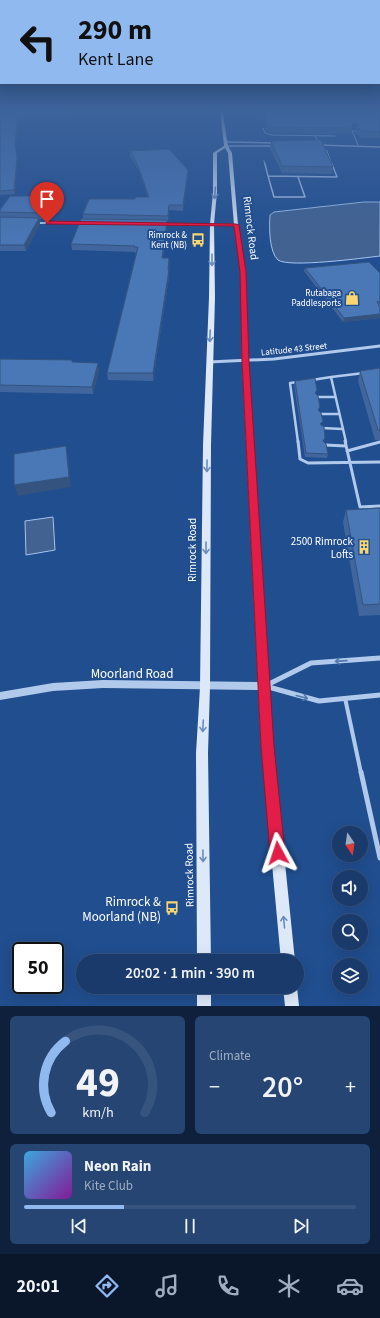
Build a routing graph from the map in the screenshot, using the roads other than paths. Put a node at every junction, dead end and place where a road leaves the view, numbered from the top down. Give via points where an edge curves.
1 (215, 155) edge
2 (230, 155) edge
3 (329, 155) edge
4 (264, 161) dead end
5 (268, 176) junction
6 (298, 176) junction
7 (34, 223) edge
8 (90, 223) edge
9 (156, 224) edge
10 (212, 224) junction
11 (236, 225) junction
12 (380, 346) edge
13 (245, 361) junction
14 (209, 362) junction
15 (366, 373) edge
16 (331, 377) junction
17 (310, 380) edge
18 (304, 381) edge
19 (292, 397) junction
20 (296, 397) edge
21 (317, 397) edge
22 (335, 397) junction
23 (294, 414) junction
24 (299, 414) edge
25 (320, 414) edge
26 (339, 414) junction
27 (296, 427) junction
28 (301, 427) edge
29 (322, 428) edge
30 (342, 428) junction
31 (380, 442) edge
32 (298, 444) junction
33 (303, 445) edge
34 (325, 445) edge
35 (346, 446) junction
36 (347, 450) junction
37 (380, 462) edge
38 (350, 464) junction
39 (380, 506) edge
40 (380, 658) edge
41 (264, 686) junction
42 (205, 687) junction
43 (0, 696) edge
44 (380, 696) edge
45 (345, 698) junction
46 (380, 858) edge
47 (204, 954) edge
48 (287, 954) edge
49 (204, 994) edge
50 (291, 994) edge
51 (204, 1006) edge
52 (292, 1006) edge

1 -> 10 main road, Rimrock Road
2 - 11 main road, Rimrock Road
3 - 6 lane via 337,177
4 - 5 lane
5 - 6 lane
5 - 6 lane via 274,197 305,197
7 - 8 street
9 - 10 street
10 - 11 street
10 -> 14 main road, Rimrock Road
11 - 13 main road, Rimrock Road via 243,272
12 - 13 street, Latitude 43 Street
13 - 14 street, Latitude 43 Street
13 - 41 main road, Rimrock Road
14 -> 42 main road, Rimrock Road
15 - 16 lane
16 - 17 lane
16 - 22 lane
18 - 19 lane via 290,383
19 - 20 lane
19 - 23 lane
21 - 22 lane
22 - 26 lane
23 - 24 lane
23 - 27 lane
25 - 26 lane
26 - 30 lane
27 - 28 lane
27 - 32 lane
29 - 30 lane
30 - 35 lane
31 - 36 lane
32 - 33 lane
32 - 38 lane via 300,459 308,463
34 - 35 lane
35 - 36 lane
36 - 38 lane
37 - 38 lane
38 - 39 lane via 360,507
40 -> 41 street via 311,663
41 - 42 street, Moorland Road
41 -> 45 street via 319,701
48 -> 41 main road, Rimrock Road via 267,746
42 - 43 street, Moorland Road via 131,684 53,686
42 -> 47 main road, Rimrock Road via 202,753
44 - 45 street
45 - 46 lane
49 - 51 main road
50 - 52 main road

